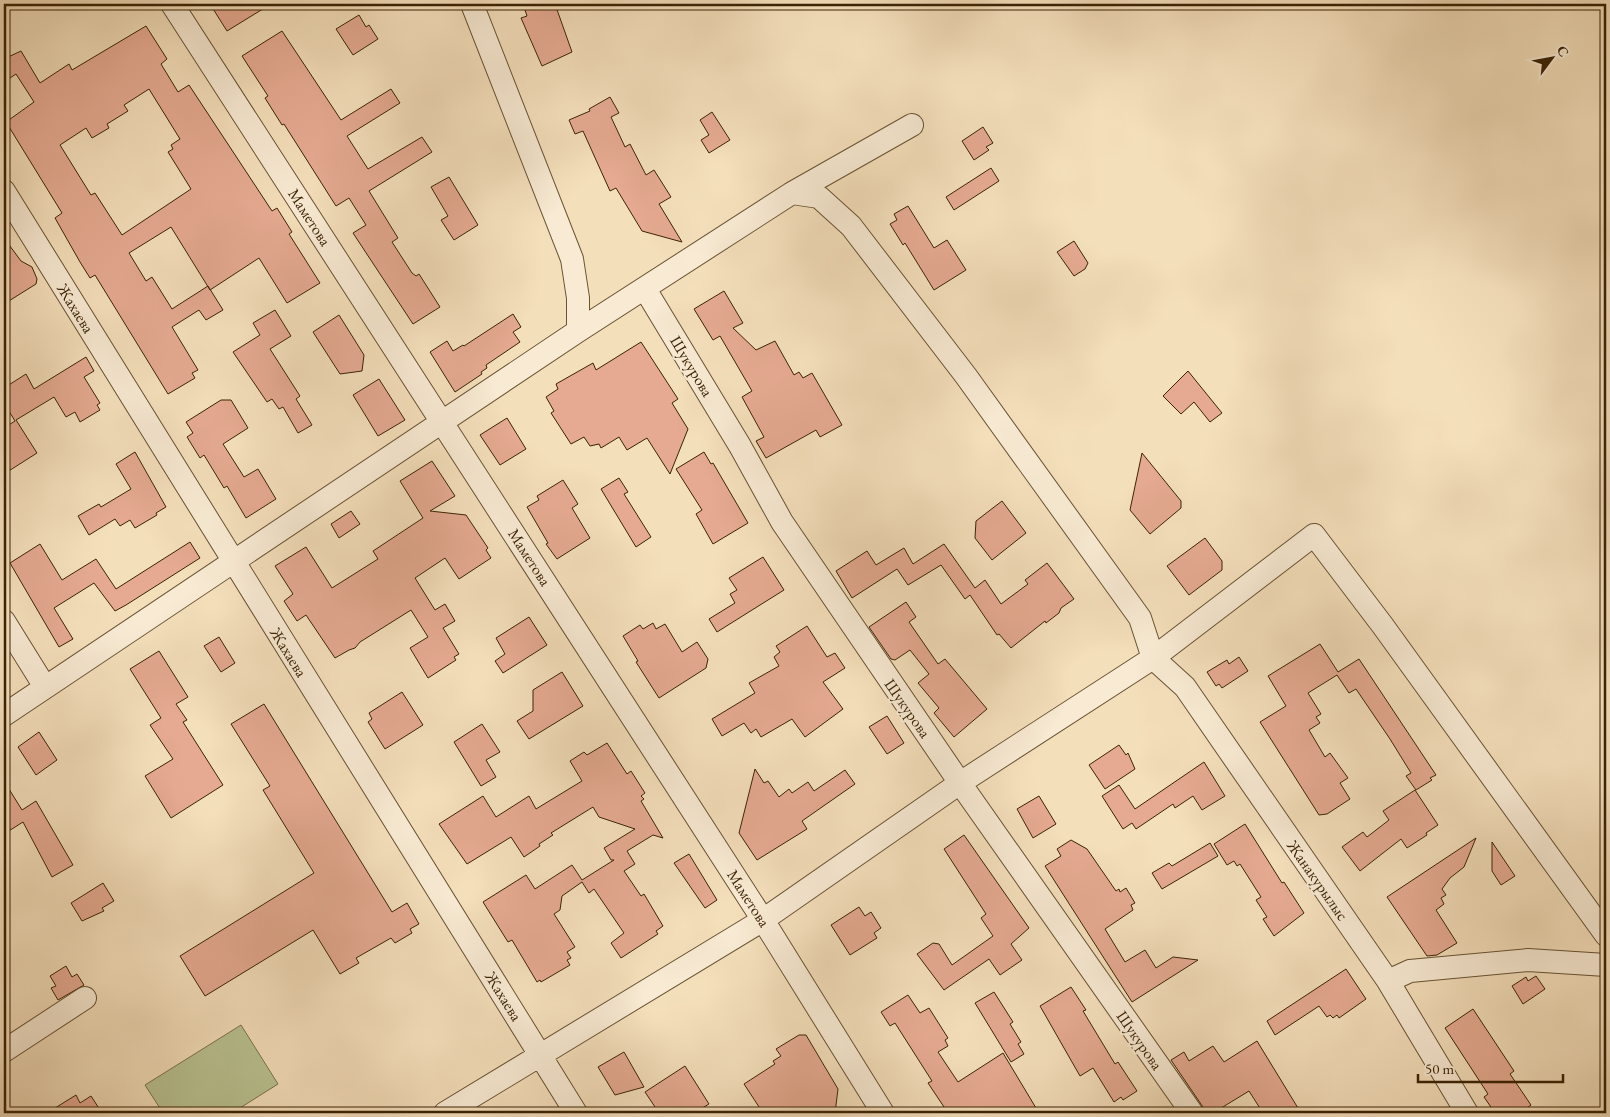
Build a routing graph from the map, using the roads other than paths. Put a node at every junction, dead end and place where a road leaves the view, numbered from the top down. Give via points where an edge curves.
1 (172, 4) edge
2 (472, 4) edge
3 (912, 125) dead end
4 (4, 191) edge
5 (792, 193) junction
6 (645, 289) junction
7 (578, 331) junction
8 (444, 422) junction
9 (233, 562) junction
10 (4, 622) edge
11 (1153, 658) junction
12 (45, 687) junction
13 (4, 715) edge
14 (960, 784) junction
15 (763, 920) junction
16 (1606, 935) edge
17 (1606, 965) edge
18 (1388, 981) junction
19 (85, 998) dead end
20 (4, 1051) edge
21 (541, 1056) junction
22 (445, 1113) edge
23 (576, 1113) edge
24 (882, 1113) edge
25 (1192, 1113) edge
26 (1467, 1113) edge

1 - 8 street, Маметова
2 - 7 street via 572,259 578,298
3 - 5 street
4 - 9 street, Жахаева
5 - 6 street
5 - 11 street via 819,197 851,226 966,376 1130,604 1146,632
6 - 7 street
6 - 14 street, Шукурова via 782,522
7 - 8 street
8 - 9 street
8 - 15 street, Маметова
9 - 12 street
9 - 21 street, Жахаева
10 - 12 street
11 - 14 street
11 - 16 street via 1314,535
11 - 18 street, Жанакурылыс via 1184,687
12 - 13 street
14 - 15 street
14 - 25 street, Шукурова
15 - 21 street
15 - 24 street, Маметова
17 - 18 street via 1528,960 1410,971
18 - 26 street, Жанакурылыс
19 - 20 street
21 - 22 street
21 - 23 street, Жахаева

